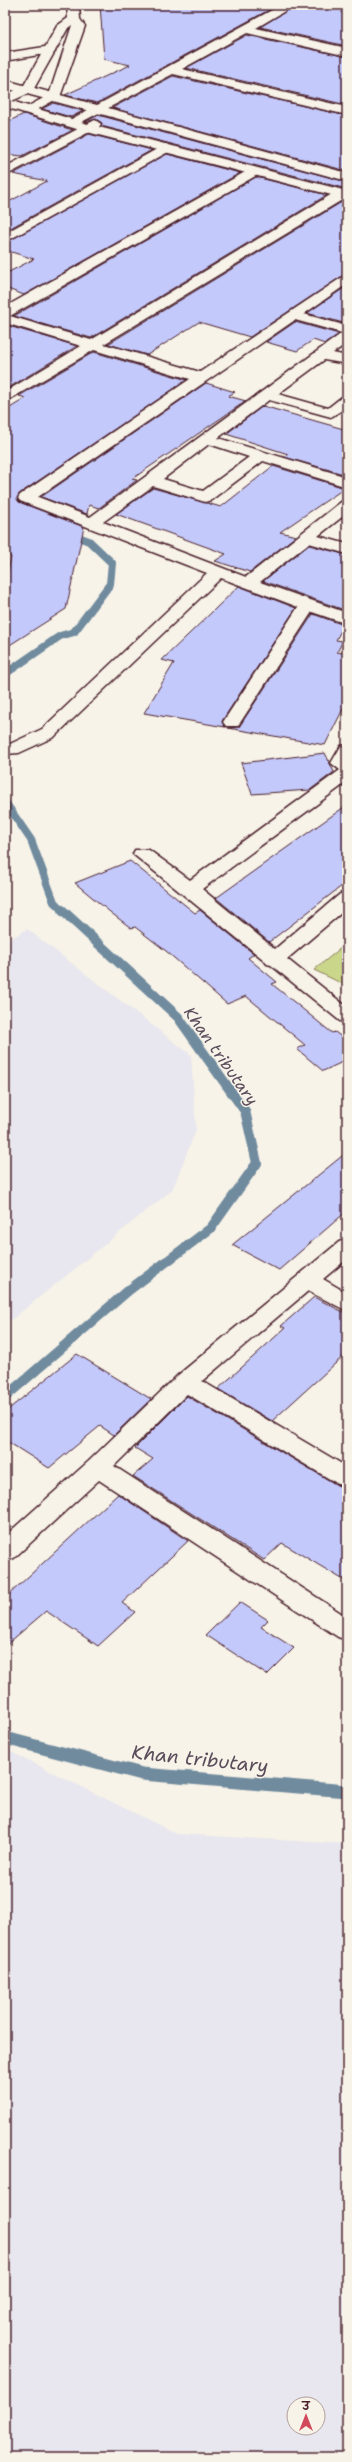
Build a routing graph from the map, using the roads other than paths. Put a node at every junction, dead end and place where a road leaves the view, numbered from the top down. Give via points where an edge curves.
1 (73, 5) edge
2 (289, 5) edge
3 (74, 20) junction
4 (246, 29) junction
5 (51, 50) junction
6 (347, 52) edge
7 (5, 57) edge
8 (172, 70) junction
9 (5, 84) edge
10 (28, 89) junction
11 (54, 97) junction
12 (5, 102) edge
13 (29, 109) junction
14 (100, 110) junction
15 (347, 111) edge
16 (118, 115) junction
17 (70, 123) junction
18 (87, 128) junction
19 (166, 148) junction
20 (254, 171) junction
21 (5, 172) edge
22 (347, 177) edge
23 (345, 194) edge
24 (5, 238) edge
25 (347, 278) edge
26 (5, 313) edge
27 (293, 315) junction
28 (5, 319) edge
29 (347, 330) edge
30 (347, 336) edge
31 (91, 345) junction
32 (321, 355) junction
33 (347, 360) edge
34 (200, 377) junction
35 (267, 395) junction
36 (5, 398) edge
37 (347, 400) edge
38 (207, 439) junction
39 (261, 455) junction
40 (151, 480) junction
41 (347, 482) edge
42 (347, 505) edge
43 (91, 524) junction
44 (306, 537) junction
45 (347, 549) edge
46 (218, 572) junction
47 (248, 583) junction
48 (308, 605) junction
49 (347, 619) edge
50 (232, 722) dead end
51 (9, 749) edge
52 (347, 750) edge
53 (347, 766) edge
54 (347, 772) edge
55 (142, 854) dead end
56 (191, 888) junction
57 (347, 898) edge
58 (274, 960) junction
59 (347, 1017) edge
60 (347, 1247) edge
61 (308, 1281) junction
62 (347, 1303) edge
63 (185, 1382) junction
64 (98, 1466) junction
65 (347, 1478) edge
66 (5, 1550) edge
67 (347, 1630) edge

1 - 3 street
2 - 4 street
3 - 5 street via 63,26
3 - 11 street via 78,26
4 - 6 street
4 - 8 street
5 - 7 street
5 - 10 street
8 - 14 street
8 - 15 street
9 - 10 street
10 - 11 street
10 - 12 street
11 - 13 street
11 - 14 street
12 - 13 street
13 - 17 street
14 - 16 street
14 - 17 street
16 - 18 street
16 - 22 street
17 - 18 street
18 - 19 street
18 - 21 street
19 - 20 street
19 - 24 street
20 - 23 street
20 - 26 street
23 - 31 street
25 - 27 street
27 - 29 street
27 - 34 street
28 - 31 street
30 - 32 street
31 - 34 street
31 - 36 street
32 - 33 street
32 - 35 street
34 - 43 street via 26,498
35 - 37 street via 331,413
35 - 38 street
38 - 39 street
38 - 40 street
39 - 40 street via 204,497
39 - 41 street
40 - 43 street
42 - 44 street
43 - 46 street
44 - 45 street
44 - 47 street
46 - 47 street
46 - 51 street via 48,733
47 - 48 street
48 - 49 street
48 - 50 street
52 - 53 street via 340,763
54 - 56 street
55 - 56 street
56 - 58 street
57 - 58 street
58 - 59 street
60 - 61 street
61 - 62 street
61 - 63 street
63 - 64 street
63 - 65 street
64 - 66 street
64 - 67 street

